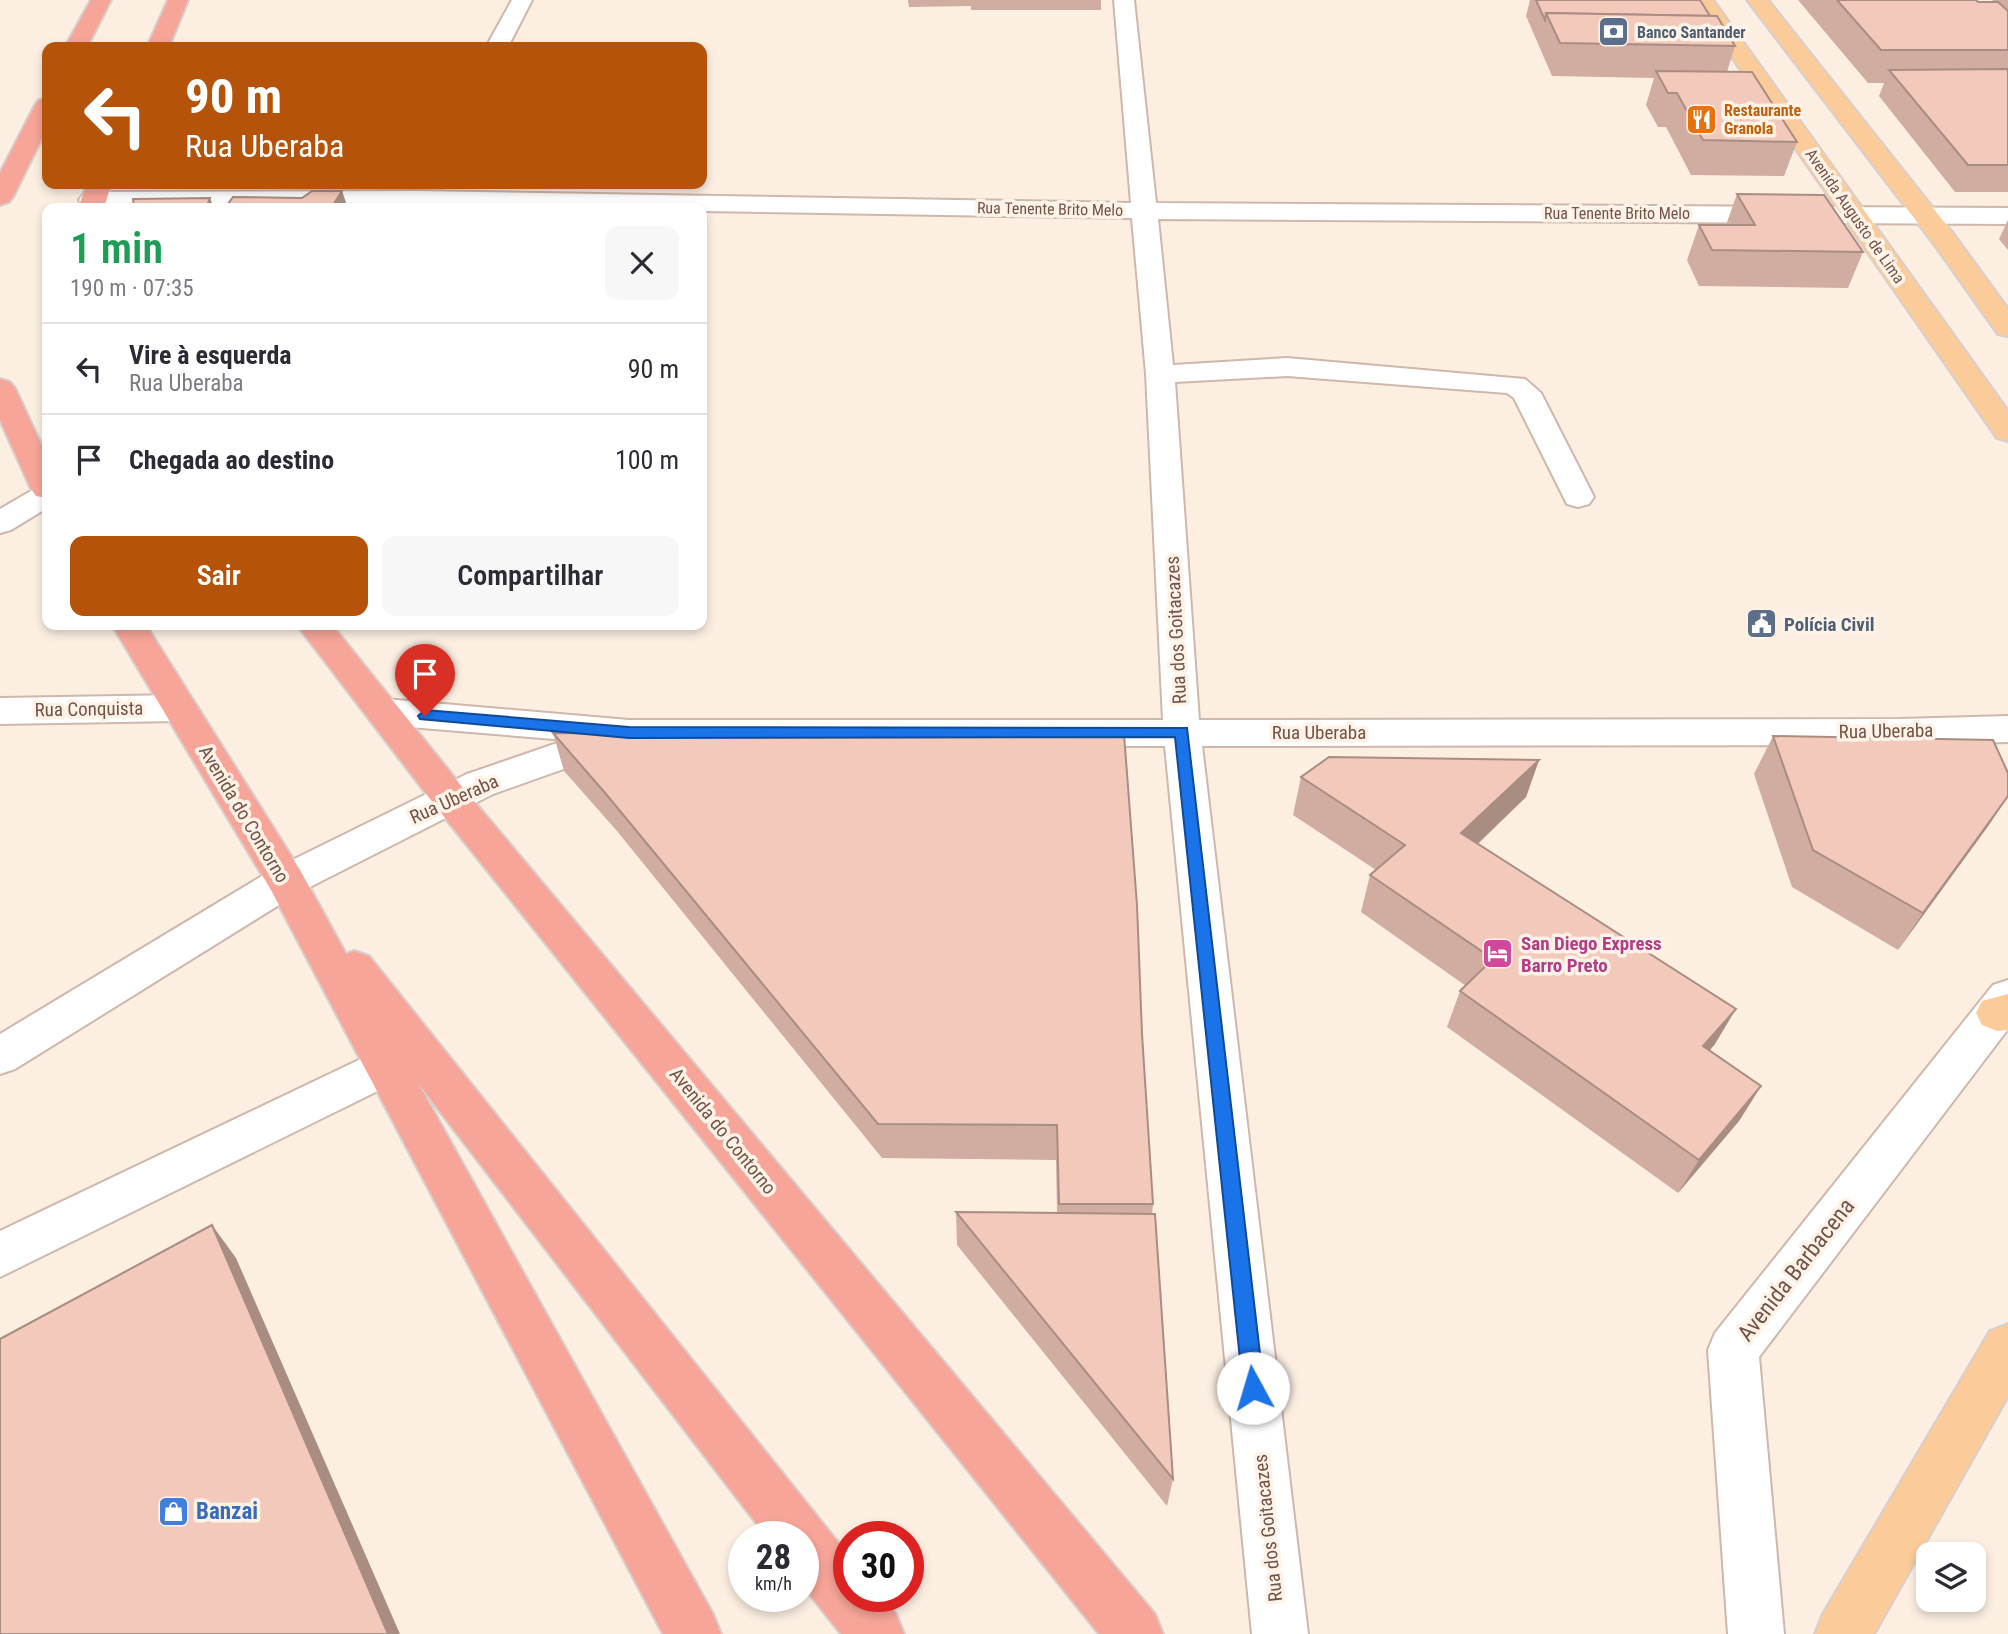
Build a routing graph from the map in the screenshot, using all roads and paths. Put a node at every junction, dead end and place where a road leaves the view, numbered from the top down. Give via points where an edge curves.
1 (101, 0) edge
2 (178, 0) edge
3 (522, 0) edge
4 (1124, 0) edge
5 (1702, 0) edge
6 (1757, 0) edge
7 (79, 42) edge
8 (160, 42) edge
9 (500, 42) edge
10 (42, 115) edge
11 (0, 197) edge
12 (94, 197) edge
13 (419, 197) edge
14 (1146, 211) junction
15 (1854, 214) junction
16 (1923, 215) junction
17 (2008, 216) edge
18 (2008, 328) edge
19 (1160, 374) junction
20 (0, 388) edge
21 (2008, 432) edge
22 (42, 478) edge
23 (1578, 497) dead end
24 (42, 498) edge
25 (0, 523) edge
26 (131, 630) edge
27 (318, 630) edge
28 (178, 708) junction
29 (0, 711) edge
30 (385, 712) junction
31 (2008, 729) edge
32 (1182, 732) junction
33 (629, 733) junction
34 (450, 798) junction
35 (286, 881) junction
36 (2004, 1007) edge
37 (0, 1056) edge
38 (386, 1066) junction
39 (0, 1255) edge
40 (2008, 1348) edge
41 (787, 1521) edge
42 (819, 1562) edge
43 (693, 1634) edge
44 (876, 1634) edge
45 (1135, 1634) edge
46 (1280, 1634) edge
47 (1756, 1634) edge
48 (1843, 1634) edge

1 - 7 highway
2 - 8 highway
3 - 9 street
4 - 14 street, Rua dos Goitacazes
5 - 15 main road, Avenida Augusto de Lima
6 - 16 main road
10 - 11 highway
12 - 13 street, Rua Tenente Brito Melo
13 - 14 street, Rua Tenente Brito Melo
14 - 15 street, Rua Tenente Brito Melo
14 - 19 street, Rua dos Goitacazes
15 - 16 street, Rua Tenente Brito Melo
15 - 21 main road, Avenida Augusto de Lima
16 - 17 street, Rua Tenente Brito Melo
16 - 18 main road
19 - 23 street via 1287,367 1515,385 1526,393
19 - 32 street, Rua dos Goitacazes
20 - 22 highway
24 - 25 street
26 - 28 highway, Avenida do Contorno
27 - 30 highway, Avenida do Contorno
28 - 29 street, Rua Conquista
28 - 35 highway, Avenida do Contorno
30 - 33 street, Rua Uberaba
30 - 34 highway, Avenida do Contorno
31 - 32 street, Rua Uberaba
32 - 33 street, Rua Uberaba
32 - 46 street, Rua dos Goitacazes
33 - 34 street, Rua Uberaba
34 - 35 street, Rua Uberaba
34 - 45 highway, Avenida do Contorno
35 - 37 street, Rua Uberaba
35 - 38 highway, Avenida do Contorno
35 - 41 highway
36 - 47 street, Avenida Barbacena via 1733,1350
38 - 39 street
38 - 43 highway, Avenida do Contorno
40 - 48 main road
42 - 44 highway

